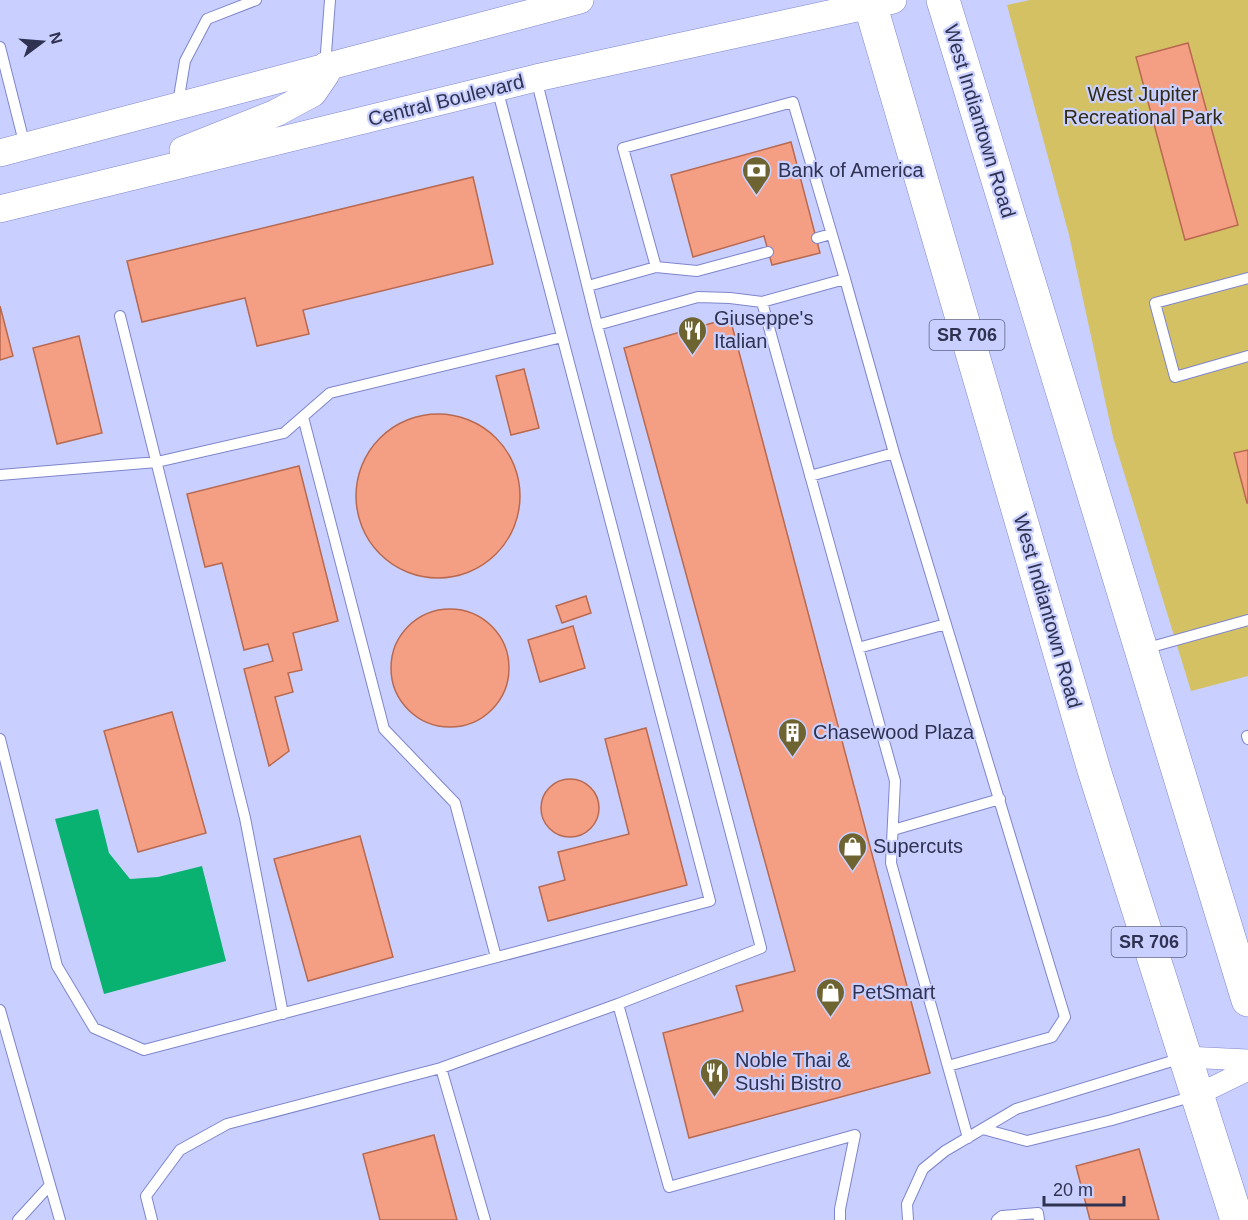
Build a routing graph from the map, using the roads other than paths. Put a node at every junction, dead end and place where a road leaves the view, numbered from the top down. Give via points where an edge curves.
1 (256, 0) edge
2 (330, 0) edge
3 (580, 0) edge
4 (943, 0) edge
5 (877, 2) edge
6 (522, 7) edge
7 (0, 47) edge
8 (325, 66) junction
9 (536, 78) junction
10 (497, 88) junction
11 (177, 106) junction
12 (13, 150) edge
13 (108, 182) junction
14 (0, 208) edge
15 (831, 234) junction
16 (817, 238) dead end
17 (768, 252) dead end
18 (656, 267) junction
19 (1248, 278) edge
20 (845, 279) junction
21 (588, 286) junction
22 (762, 302) junction
23 (120, 316) dead end
24 (597, 325) junction
25 (562, 338) junction
26 (1248, 356) edge
27 (303, 417) junction
28 (894, 453) junction
29 (157, 462) junction
30 (0, 475) edge
31 (810, 476) junction
32 (1248, 620) edge
33 (946, 624) junction
34 (858, 648) junction
35 (1142, 649) junction
36 (0, 739) edge
37 (1000, 799) junction
38 (894, 830) junction
39 (496, 957) junction
40 (1248, 1000) edge
41 (618, 1004) junction
42 (0, 1010) edge
43 (283, 1014) junction
44 (1185, 1057) junction
45 (1248, 1060) edge
46 (948, 1066) junction
47 (441, 1068) junction
48 (1248, 1070) edge
49 (1197, 1095) junction
50 (983, 1129) junction
51 (968, 1138) junction
52 (50, 1185) junction
53 (18, 1220) edge
54 (60, 1220) edge
55 (152, 1220) edge
56 (485, 1220) edge
57 (840, 1220) edge
58 (908, 1220) edge
59 (997, 1220) edge
60 (1040, 1220) edge
61 (1237, 1220) edge

1 - 11 lane via 207,19 185,61
2 - 8 lane
3 - 6 street
4 - 35 main road, West Indiantown Road
5 - 9 street, Central Boulevard
5 - 44 main road, West Indiantown Road / SR 706 via 1091,759
6 - 8 street
7 - 12 lane
8 - 11 street
8 - 13 street via 326,74 313,93 276,113
9 - 10 street, Central Boulevard
9 - 21 lane
10 - 13 street, Central Boulevard
10 - 25 lane
11 - 12 street
13 - 14 street, Central Boulevard
15 - 16 lane
15 - 18 lane via 793,102 623,148
15 - 20 lane
17 - 18 lane via 697,271
18 - 21 lane
19 - 26 lane via 1155,303 1175,376
20 - 22 lane
20 - 28 lane
21 - 24 lane
22 - 24 lane via 698,297
22 - 31 lane
23 - 29 lane
24 - 41 lane via 761,948
25 - 27 lane via 330,393
25 - 39 lane via 710,901
27 - 29 lane via 284,433
27 - 39 lane via 384,729 455,803
28 - 31 lane
28 - 33 lane
29 - 30 lane
29 - 43 lane via 245,818
31 - 34 lane
32 - 35 lane
33 - 34 lane
33 - 37 lane
34 - 38 lane via 895,781
35 - 40 main road, West Indiantown Road
36 - 43 lane via 57,966 94,1028 144,1050
37 - 38 lane
37 - 46 lane via 1065,1017 1052,1037
38 - 46 lane via 891,863
39 - 43 lane
41 - 47 lane
41 - 57 lane via 669,1187 855,1135
42 - 52 lane
44 - 45 street
44 - 49 main road, West Indiantown Road / SR 706
44 - 50 lane via 1016,1109
46 - 51 lane
47 - 55 lane via 227,1124 180,1149 146,1196
47 - 56 lane
48 - 49 street
49 - 50 lane via 1027,1142
49 - 61 main road, West Indiantown Road / SR 706
50 - 51 lane
51 - 58 lane via 923,1169 907,1204
52 - 53 lane
52 - 54 lane
59 - 60 lane via 1002,1216 1038,1213

